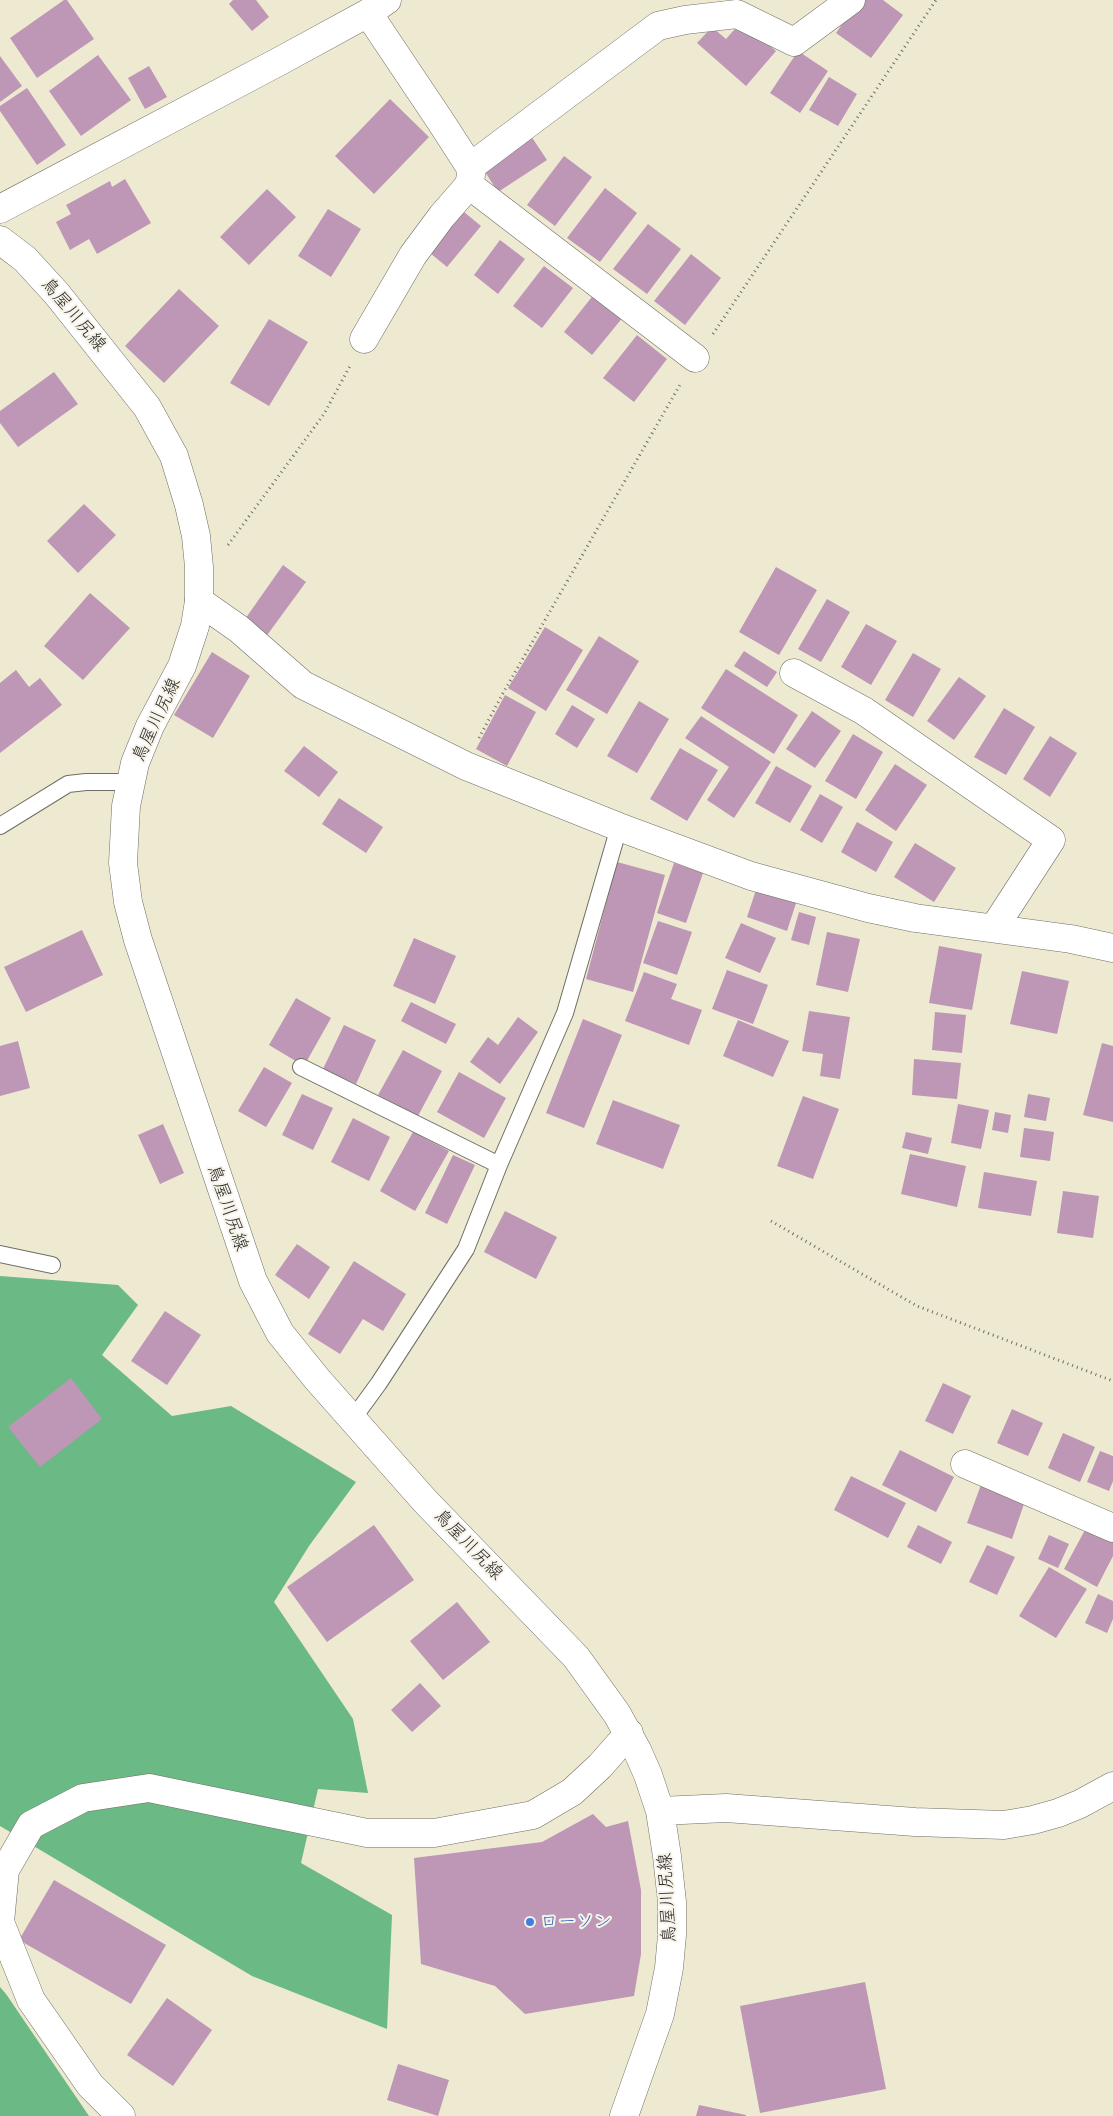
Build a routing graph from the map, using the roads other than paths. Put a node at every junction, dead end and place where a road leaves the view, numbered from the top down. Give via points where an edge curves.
1 (852, 0) edge
2 (377, 7) edge
3 (470, 176) junction
4 (0, 209) edge
5 (0, 240) edge
6 (364, 339) road end
7 (695, 358) dead end
8 (199, 590) junction
9 (794, 673) dead end
10 (130, 782) junction
11 (0, 826) edge
12 (619, 827) junction
13 (994, 928) junction
14 (1113, 948) edge
15 (301, 1067) dead end
16 (499, 1165) junction
17 (0, 1254) edge
18 (52, 1265) dead end
19 (352, 1420) junction
20 (964, 1464) dead end
21 (1113, 1528) edge
22 (628, 1733) junction
23 (1113, 1786) edge
24 (660, 1812) junction
25 (1, 1896) edge
26 (121, 2116) edge
27 (624, 2116) edge

1 - 3 street via 794,42 738,14 658,26
2 - 3 street
2 - 4 street
3 - 6 street via 413,255
3 - 7 street
5 - 8 street, 鳥屋川尻線 via 25,259 57,294 157,423 174,456 185,489 196,536
8 - 10 street, 鳥屋川尻線 via 186,658 142,744
8 - 12 street via 303,685 466,766
9 - 13 street via 864,711 1051,840
10 - 11 lane via 68,784
10 - 19 street, 鳥屋川尻線 via 123,863 133,921 243,1254 280,1333
12 - 13 street via 751,876 823,897 915,918
12 - 16 lane via 565,1013
13 - 14 street
15 - 16 lane
16 - 19 lane via 466,1249
17 - 18 lane
19 - 22 street, 鳥屋川尻線 via 576,1657
20 - 21 street
22 - 24 street, 鳥屋川尻線 via 645,1766
22 - 25 street via 572,1792 533,1815 434,1833 367,1833 149,1788 83,1798 31,1825 4,1870
23 - 24 street via 1058,1813 1004,1825 726,1808
24 - 27 street, 鳥屋川尻線 via 672,1902 671,1951 660,2014
25 - 26 street via 0,1922 32,2000 90,2085

